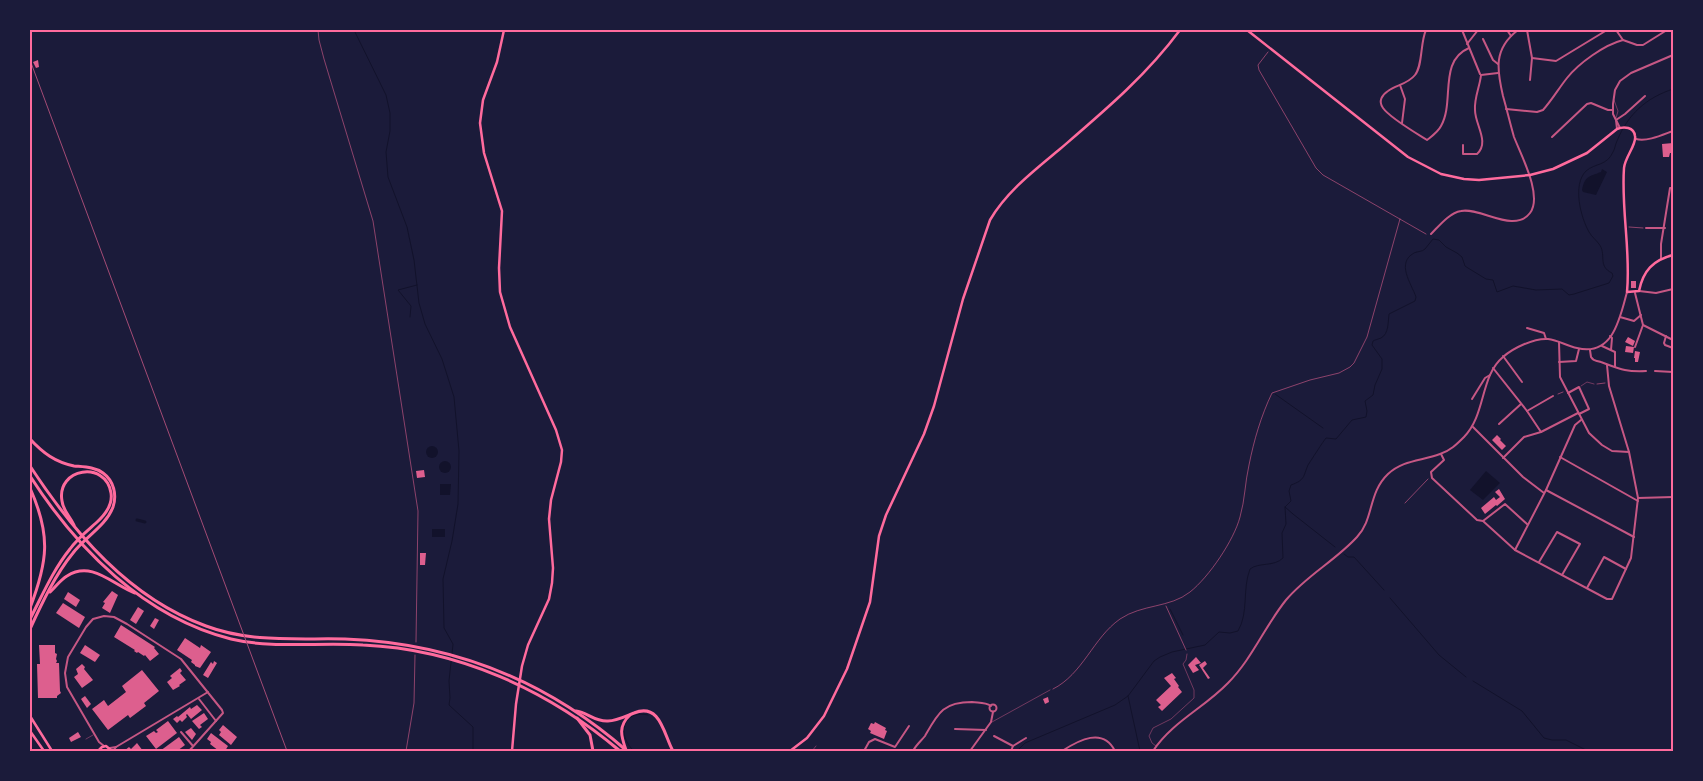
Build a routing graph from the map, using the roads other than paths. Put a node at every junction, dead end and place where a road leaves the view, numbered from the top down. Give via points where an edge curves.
1 (504, 30) edge
2 (1180, 30) edge
3 (1247, 30) edge
4 (1426, 30) edge
5 (1462, 30) edge
6 (1478, 30) edge
7 (1507, 30) edge
8 (1518, 30) edge
9 (1527, 30) edge
10 (1607, 30) edge
11 (1616, 30) edge
12 (1667, 30) edge
13 (1511, 36) junction
14 (1483, 39) dead end
15 (1623, 40) junction
16 (1467, 44) junction
17 (1469, 48) junction
18 (1673, 55) edge
19 (1532, 58) junction
20 (1498, 64) junction
21 (1498, 73) junction
22 (1481, 75) junction
23 (1530, 80) dead end
24 (1400, 85) junction
25 (1645, 96) dead end
26 (1588, 97) dead end
27 (1614, 97) junction
28 (1591, 102) junction
29 (1506, 109) junction
30 (1612, 110) junction
31 (1616, 120) junction
32 (1402, 123) junction
33 (1619, 128) junction
34 (1673, 131) edge
35 (1552, 136) dead end
36 (1636, 139) junction
37 (1463, 145) dead end
38 (1530, 175) junction
39 (1673, 188) edge
40 (1646, 228) road end
41 (1665, 228) junction
42 (1431, 234) road end
43 (1673, 255) edge
44 (1661, 259) junction
45 (1673, 289) edge
46 (1627, 292) junction
47 (1637, 292) junction
48 (1641, 315) junction
49 (1620, 317) junction
50 (1643, 325) junction
51 (1526, 328) dead end
52 (1610, 336) junction
53 (1666, 336) junction
54 (1546, 339) junction
55 (1673, 340) edge
56 (1559, 342) junction
57 (1602, 346) junction
58 (1635, 347) dead end
59 (1673, 348) edge
60 (1579, 349) junction
61 (1590, 350) junction
62 (1610, 351) junction
63 (1503, 356) junction
64 (1558, 362) junction
65 (1607, 366) junction
66 (1615, 367) junction
67 (1494, 368) junction
68 (1646, 371) dead end
69 (1655, 371) dead end
70 (1673, 372) edge
71 (1491, 373) junction
72 (1522, 382) dead end
73 (1594, 384) road end
74 (1579, 388) junction
75 (1568, 393) junction
76 (1553, 396) road end
77 (1472, 399) dead end
78 (1521, 404) junction
79 (1527, 412) junction
80 (1578, 414) junction
81 (1581, 420) junction
82 (1499, 424) dead end
83 (1472, 427) junction
84 (1541, 432) junction
85 (30, 438) edge
86 (1629, 452) junction
87 (1442, 454) junction
88 (1503, 458) junction
89 (1560, 458) junction
90 (30, 466) edge
91 (30, 476) edge
92 (30, 488) edge
93 (1546, 490) junction
94 (1544, 494) junction
95 (1673, 497) edge
96 (1638, 500) junction
97 (1483, 521) junction
98 (1527, 525) junction
99 (75, 528) junction
100 (1634, 537) junction
101 (1514, 550) junction
102 (1539, 562) junction
103 (1626, 569) junction
104 (1562, 575) junction
105 (1587, 588) junction
106 (48, 594) junction
107 (138, 594) junction
108 (30, 608) edge
109 (30, 619) edge
110 (30, 629) edge
111 (365, 642) junction
112 (1187, 654) road end
113 (1050, 690) road end
114 (208, 692) junction
115 (198, 698) junction
116 (991, 706) junction
117 (580, 712) junction
118 (993, 712) junction
119 (630, 714) junction
120 (30, 716) edge
121 (576, 718) junction
122 (216, 721) junction
123 (991, 722) junction
124 (909, 726) dead end
125 (956, 729) dead end
126 (986, 730) junction
127 (30, 731) edge
128 (181, 732) dead end
129 (94, 734) junction
130 (994, 736) dead end
131 (1026, 738) dead end
132 (86, 739) dead end
133 (99, 742) junction
134 (104, 746) junction
135 (193, 746) junction
136 (816, 746) dead end
137 (1013, 746) junction
138 (1156, 746) junction
139 (99, 750) edge
140 (112, 750) edge
141 (671, 750) edge
142 (44, 751) edge
143 (52, 751) edge
144 (189, 751) edge
145 (512, 751) edge
146 (593, 751) edge
147 (620, 751) edge
148 (627, 751) edge
149 (790, 751) edge
150 (812, 751) edge
151 (864, 751) edge
152 (913, 751) edge
153 (970, 751) edge
154 (1011, 751) edge
155 (1062, 751) edge
156 (1115, 751) edge
157 (1153, 751) edge

1 - 145 main road via 481,107 480,131 502,211 501,300 560,438 562,450 549,519 552,583 549,599 523,661
2 - 149 main road via 1136,82 1017,186 990,220 963,299 934,406 878,536 870,602 847,669 824,716
3 - 38 main road via 1408,158 1464,180
4 - 24 street via 1416,74
5 - 16 street
6 - 16 street
7 - 13 street
8 - 13 street
9 - 19 street
10 - 19 street via 1556,61
11 - 15 street
12 - 15 street via 1642,45
13 - 20 street
14 - 20 street
15 - 29 street via 1606,47 1571,74 1543,110
16 - 17 street
17 - 22 street
17 - 32 street via 1459,53 1453,62 1445,116 1438,131 1427,140
18 - 27 street via 1623,78
19 - 23 street
20 - 21 street
21 - 22 street
21 - 29 street
22 - 37 street via 1475,110 1483,144 1480,152 1473,155 1463,154
24 - 32 street via 1406,99
24 - 32 street via 1386,92 1381,102 1383,108
25 - 31 street
26 - 28 street
27 - 30 street
27 - 31 lane via 1618,111
28 - 30 street
28 - 35 street
29 - 38 street
30 - 31 street
31 - 33 street
33 - 36 main road via 1626,127 1634,132
33 - 38 main road via 1587,153
34 - 36 street
36 - 46 main road via 1624,169
38 - 42 street via 1533,207 1522,220 1510,221 1465,210 1448,218
39 - 41 street via 1670,188
40 - 41 street
41 - 44 street
43 - 44 main road
44 - 47 main road via 1646,271
45 - 47 street via 1656,293
46 - 47 main road
46 - 49 street
47 - 48 street
48 - 49 street via 1634,321
48 - 50 street
49 - 52 street
50 - 53 street
50 - 58 street
51 - 54 street via 1544,333
52 - 57 street
52 - 62 street
53 - 55 street
53 - 59 street via 1665,345
54 - 56 street
54 - 63 street
56 - 60 street
56 - 64 street
57 - 61 street
57 - 62 street
60 - 61 street
60 - 64 street via 1576,361
61 - 65 street via 1592,359
62 - 66 street via 1615,352
63 - 67 street
63 - 72 street
64 - 75 street via 1560,377
65 - 66 street
65 - 86 street via 1609,386
66 - 68 street via 1630,372
67 - 71 street
67 - 78 street
69 - 70 street
71 - 77 street
71 - 83 street
73 - 74 lane via 1588,382
74 - 75 street
74 - 80 street via 1589,409
75 - 80 street
76 - 79 street
78 - 79 street
78 - 82 street
79 - 84 street
80 - 81 street
80 - 84 street
81 - 86 street via 1602,446 1612,451
81 - 89 street via 1575,425
83 - 87 street via 1453,448
83 - 88 street
84 - 88 street via 1524,438
85 - 106 highway via 53,459 102,472 112,484 115,496 107,518 72,554
86 - 96 street
87 - 97 street via 1444,460 1431,472 1431,476 1477,520
87 - 138 street via 1400,465 1384,478 1374,493 1367,519 1358,536 1293,593 1228,684 1164,734
88 - 94 street
89 - 93 street
89 - 96 street
90 - 99 highway
91 - 107 highway via 87,549
92 - 108 highway via 40,513 45,541 43,569
93 - 94 street
93 - 100 street
94 - 98 street
95 - 96 street
96 - 100 street
97 - 98 street via 1505,504
97 - 101 street
98 - 101 street
99 - 109 highway via 62,505 62,489 75,474 93,472 110,488 109,507 65,556
99 - 111 highway via 116,570 141,590 196,622 231,634 262,638
100 - 103 street
101 - 102 street
102 - 104 street
102 - 104 street via 1557,532 1580,544
103 - 105 street via 1604,557
103 - 105 street via 1611,599
104 - 105 street
106 - 107 highway via 67,576 85,571 102,575
106 - 110 highway
107 - 111 highway via 184,622 231,639 263,643
111 - 117 highway via 424,647 475,662 516,678
111 - 121 highway via 422,652 472,666 518,685
112 - 138 lane via 1183,664 1194,698 1171,719 1153,728 1149,736
113 - 123 lane
114 - 115 street
114 - 122 street via 223,712
114 - 129 street via 186,662 164,647 114,617 93,619 68,657 65,673 67,687
115 - 122 street
115 - 140 street
116 - 118 street
116 - 118 street via 997,707
116 - 152 street via 961,702 946,707
117 - 119 highway via 606,721
117 - 148 highway
118 - 123 street
119 - 141 highway via 644,711 657,718
119 - 148 highway via 621,730
120 - 143 main road
121 - 146 highway via 590,735
121 - 147 highway
122 - 135 street
123 - 126 street
124 - 151 street via 895,747 872,740
125 - 126 street
126 - 153 street
127 - 142 main road
128 - 135 street
129 - 132 lane
129 - 133 street
130 - 137 street
131 - 137 street
133 - 134 street
133 - 139 street
134 - 139 main road
134 - 140 main road
135 - 144 street
136 - 150 lane
137 - 154 street
138 - 157 street
155 - 156 street via 1099,737

